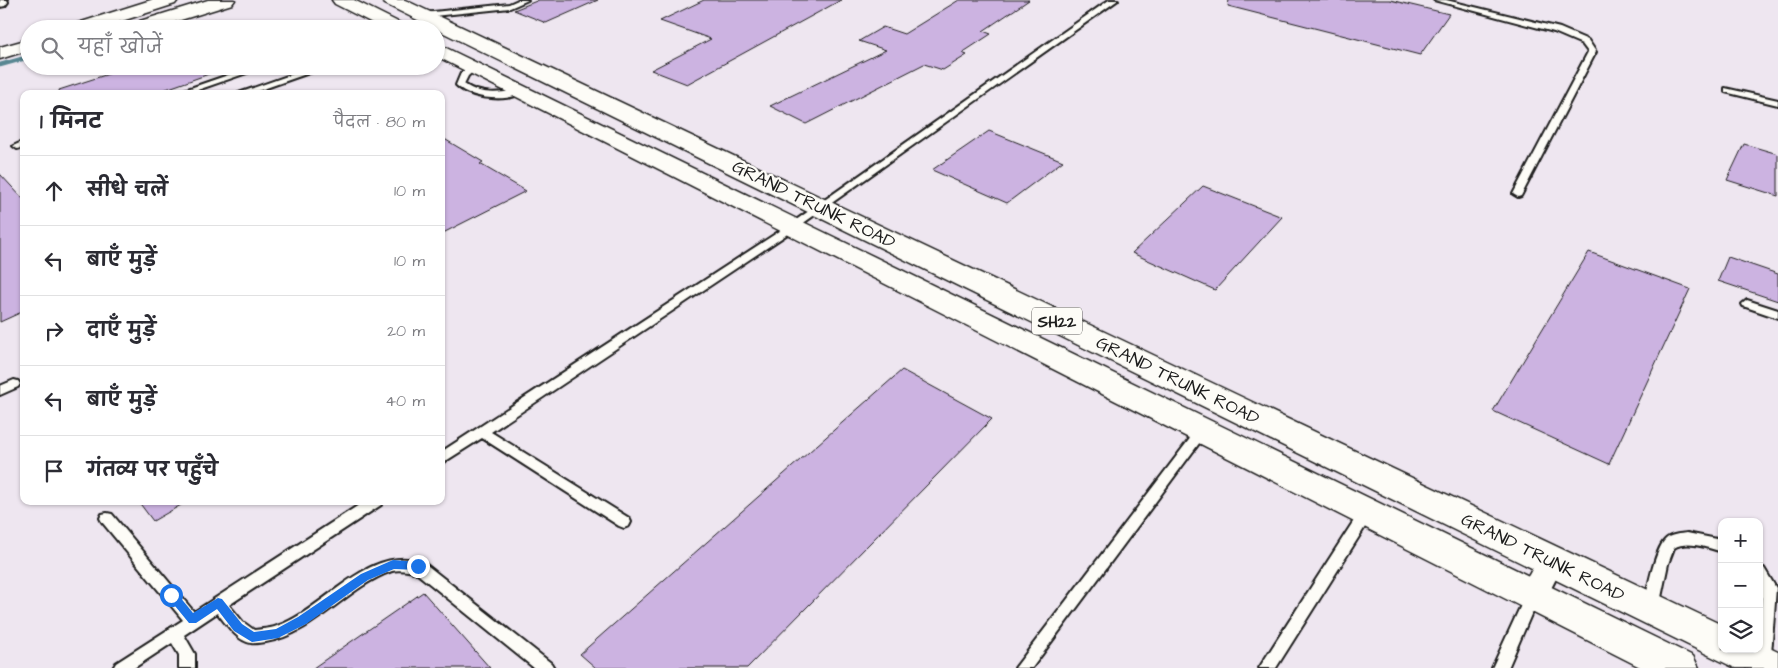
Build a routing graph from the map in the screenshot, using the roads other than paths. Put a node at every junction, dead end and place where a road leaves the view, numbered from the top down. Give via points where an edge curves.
1 (169, 0) edge
2 (226, 0) edge
3 (341, 0) edge
4 (524, 0) edge
5 (1114, 0) edge
6 (1438, 0) edge
7 (424, 15) junction
8 (106, 20) edge
9 (163, 20) edge
10 (389, 20) edge
11 (396, 20) edge
12 (434, 20) edge
13 (445, 25) edge
14 (20, 47) edge
15 (497, 51) junction
16 (0, 53) edge
17 (445, 54) edge
18 (20, 64) edge
19 (469, 66) junction
20 (0, 70) edge
21 (235, 75) edge
22 (298, 75) edge
23 (189, 90) edge
24 (252, 90) edge
25 (1728, 90) dead end
26 (594, 97) junction
27 (1778, 103) edge
28 (562, 113) junction
29 (1518, 194) dead end
30 (821, 207) junction
31 (792, 227) junction
32 (1747, 304) dead end
33 (1778, 314) edge
34 (14, 384) dead end
35 (0, 391) edge
36 (1202, 431) junction
37 (483, 432) junction
38 (445, 457) edge
39 (370, 505) edge
40 (1367, 512) junction
41 (106, 518) dead end
42 (624, 522) dead end
43 (1718, 545) edge
44 (1551, 561) junction
45 (1763, 578) edge
46 (1532, 595) junction
47 (218, 603) junction
48 (1651, 609) junction
49 (192, 620) junction
50 (174, 633) junction
51 (1718, 641) edge
52 (1758, 662) edge
53 (121, 668) edge
54 (187, 668) edge
55 (546, 668) edge
56 (1023, 668) edge
57 (1267, 668) edge
58 (1500, 668) edge
59 (1680, 668) edge

1 - 8 main road
2 - 9 main road
3 - 10 main road, GRAND TRUNK ROAD / SH22
4 - 7 lane via 510,6
5 - 30 lane
6 - 29 lane via 1557,30 1590,47 1592,52
7 - 11 main road, GRAND TRUNK ROAD / SH22
7 - 12 main road, GRAND TRUNK ROAD / SH22
13 - 15 main road, GRAND TRUNK ROAD / SH22
14 - 16 main road
15 - 19 main road
15 - 26 main road, GRAND TRUNK ROAD / SH22
17 - 19 main road, GRAND TRUNK ROAD / SH22
18 - 20 main road
19 - 28 main road, GRAND TRUNK ROAD / SH22
21 - 23 lane
22 - 24 lane
25 - 27 lane
26 - 28 main road
26 - 30 main road, GRAND TRUNK ROAD / SH22
28 - 31 main road, GRAND TRUNK ROAD / SH22
30 - 31 lane
30 - 44 main road, GRAND TRUNK ROAD / SH22
31 - 36 main road, GRAND TRUNK ROAD / SH22
31 - 37 lane
32 - 33 lane
34 - 35 lane
36 - 40 main road, GRAND TRUNK ROAD / SH22
36 - 56 lane
37 - 38 lane
37 - 42 lane
39 - 47 lane
40 - 46 main road, GRAND TRUNK ROAD / SH22
40 - 57 lane
41 - 49 lane
43 - 48 lane via 1679,539 1670,543
44 - 46 street
44 - 48 main road, GRAND TRUNK ROAD / SH22
45 - 52 lane via 1769,588
46 - 58 lane
46 - 59 main road, GRAND TRUNK ROAD / SH22
47 - 49 lane
47 - 55 lane via 238,627 252,637 278,633 302,621 365,577 393,564 418,566
48 - 51 main road, GRAND TRUNK ROAD / SH22
49 - 50 lane
50 - 53 lane
50 - 54 lane via 187,654

